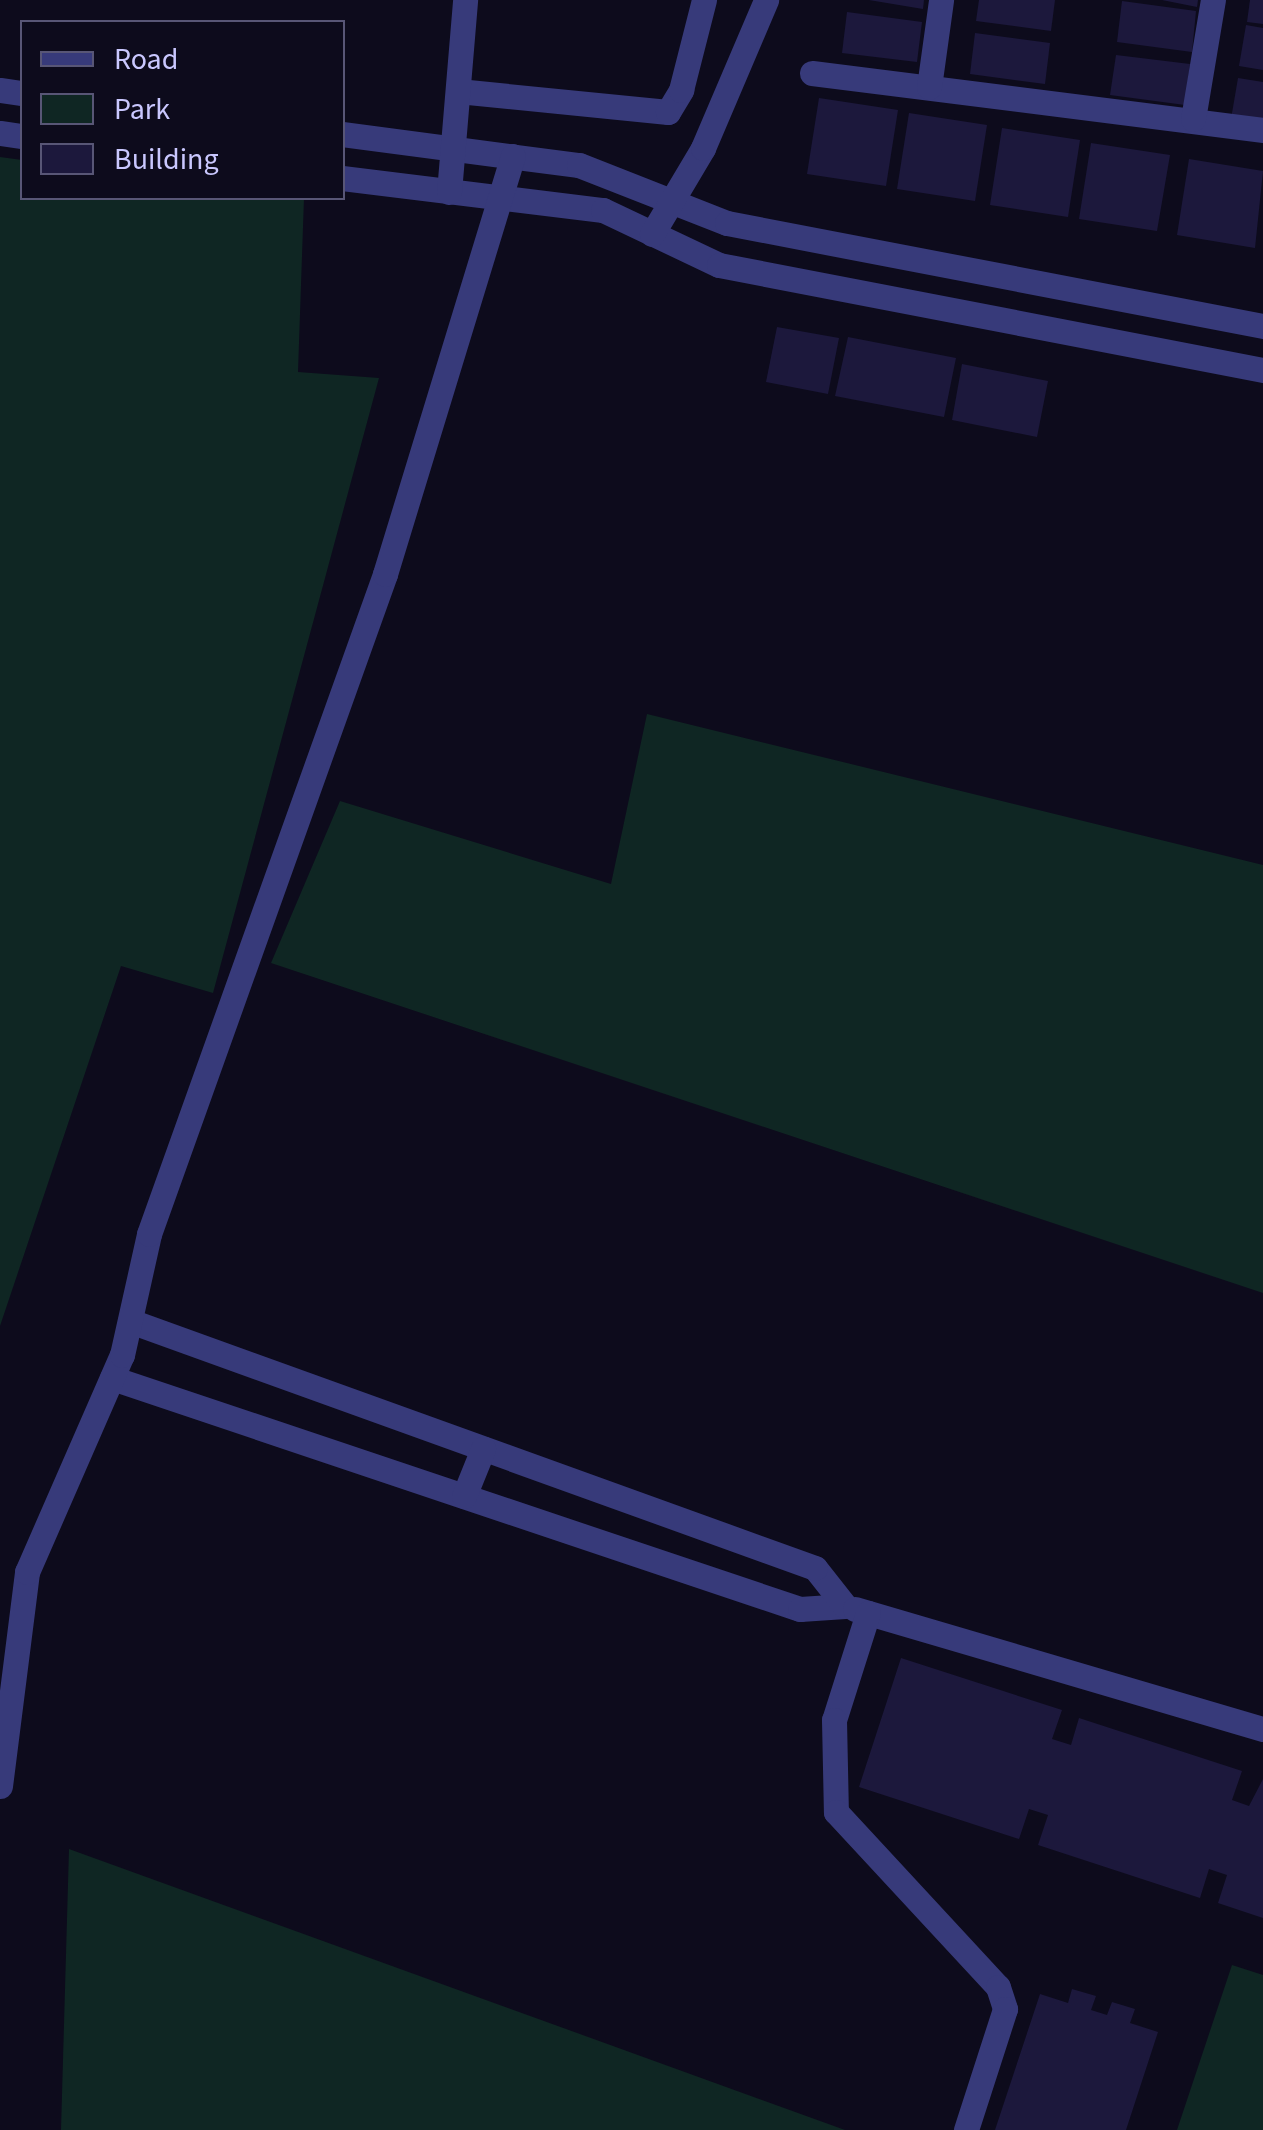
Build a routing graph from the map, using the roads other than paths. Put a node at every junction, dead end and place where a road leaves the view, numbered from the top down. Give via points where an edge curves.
1 (465, 0) edge
2 (704, 0) edge
3 (766, 0) edge
4 (941, 0) edge
5 (1213, 0) edge
6 (812, 73) dead end
7 (929, 87) junction
8 (458, 91) junction
9 (1193, 118) junction
10 (1263, 130) edge
11 (345, 134) edge
12 (454, 148) junction
13 (513, 156) junction
14 (345, 178) edge
15 (449, 192) junction
16 (504, 198) junction
17 (675, 202) junction
18 (652, 234) junction
19 (1263, 326) edge
20 (1263, 370) edge
21 (130, 1321) junction
22 (112, 1378) junction
23 (483, 1448) junction
24 (464, 1496) junction
25 (857, 1610) junction
26 (1263, 1729) edge
27 (0, 1786) edge
28 (966, 2130) edge

1 - 8 street
2 - 8 street via 682,90 668,112
3 - 17 street
4 - 7 street
5 - 9 street
6 - 7 street
7 - 9 street
8 - 12 street
9 - 10 street
11 - 12 street
12 - 13 street
12 - 15 street
13 - 16 street
13 - 17 street via 579,165
14 - 15 street
15 - 16 street
16 - 18 street via 602,210
16 - 21 street via 458,321 384,574 150,1234
17 - 18 street
17 - 19 street via 728,222
18 - 20 street via 719,266
21 - 22 street
21 - 23 street
22 - 24 street
22 - 27 street via 27,1572
23 - 24 street
23 - 25 street via 815,1568
24 - 25 street via 800,1609
25 - 26 street
25 - 28 street via 834,1720 836,1812 998,1987 1005,2010

